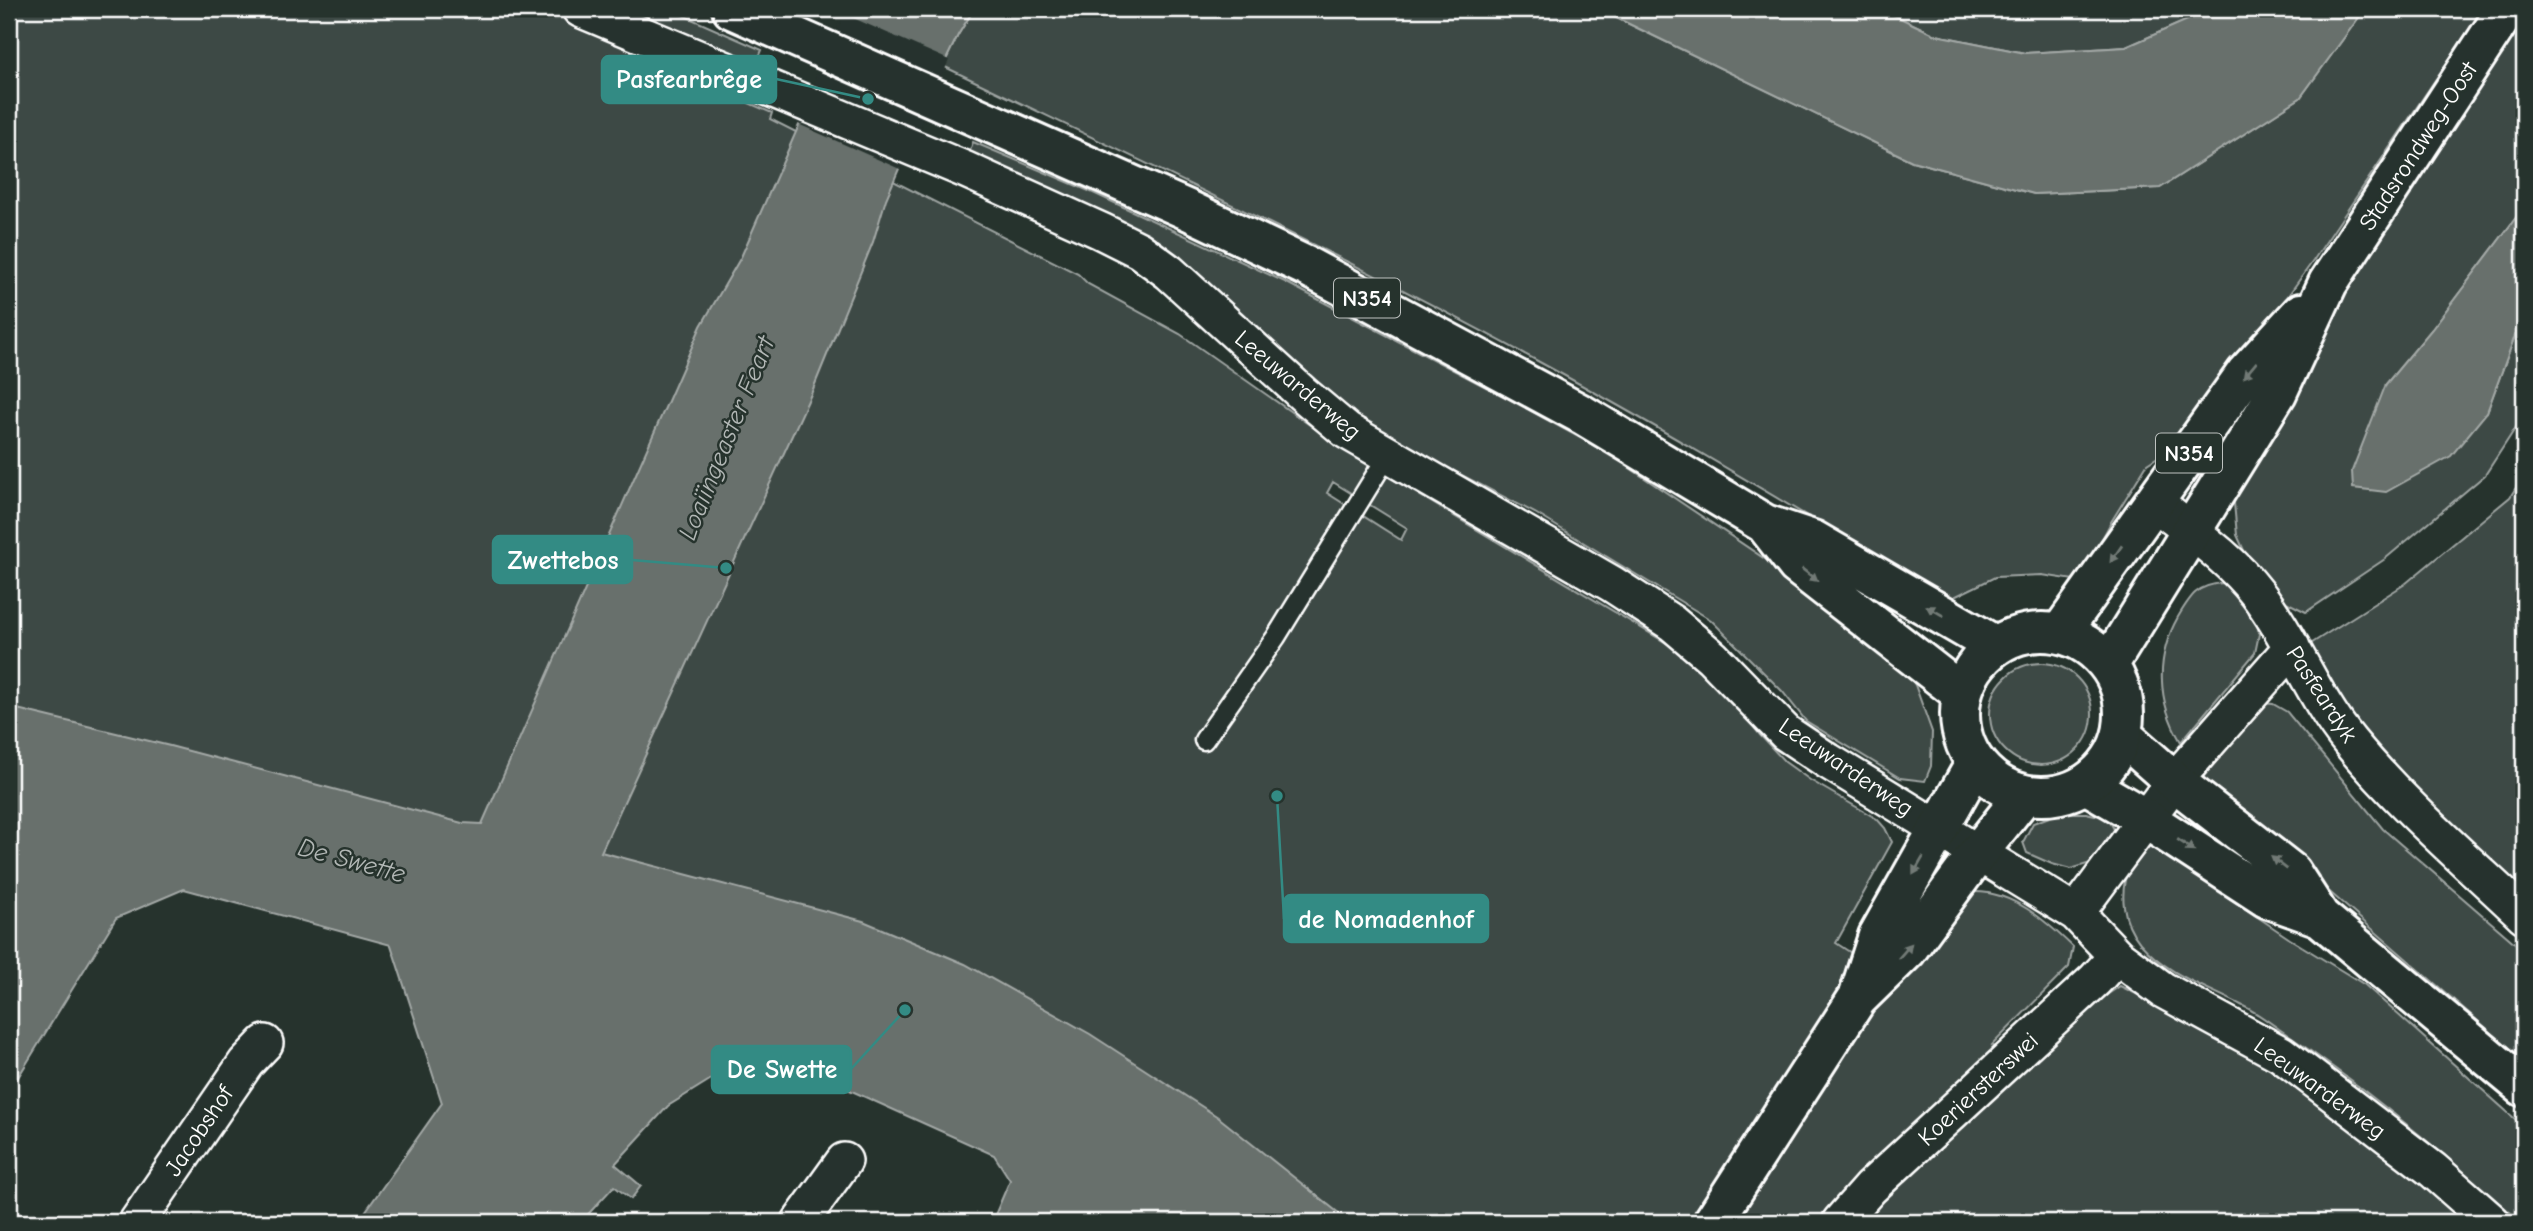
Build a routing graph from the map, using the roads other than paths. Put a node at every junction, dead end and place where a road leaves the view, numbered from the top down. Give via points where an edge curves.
1 (580, 9) edge
2 (732, 9) edge
3 (2507, 9) edge
4 (2329, 283) junction
5 (1388, 455) junction
6 (2154, 502) junction
7 (1765, 524) junction
8 (2190, 531) junction
9 (2061, 632) junction
10 (1994, 645) junction
11 (2292, 647) junction
12 (2109, 664) junction
13 (1961, 692) junction
14 (2123, 736) junction
15 (1204, 740) dead end
16 (1975, 764) junction
17 (2174, 781) junction
18 (2087, 784) junction
19 (2024, 795) junction
20 (2147, 820) junction
21 (1939, 829) junction
22 (1978, 853) junction
23 (2076, 913) junction
24 (2524, 915) edge
25 (2320, 917) junction
26 (2117, 956) junction
27 (1857, 999) junction
28 (265, 1043) dead end
29 (2524, 1087) edge
30 (844, 1161) dead end
31 (137, 1222) edge
32 (800, 1222) edge
33 (1713, 1222) edge
34 (1840, 1222) edge
35 (2491, 1222) edge

1 - 5 street, Leeuwarderweg via 930,155 1139,250 1347,431
2 - 7 main road, N354 via 1306,266 1583,415
3 - 4 main road, Stadsrondweg-Oost / N354
4 -> 6 main road, Stadsrondweg-Oost / N354 via 2246,373
4 - 8 main road, Stadsrondweg-Oost / N354 via 2277,393
5 - 15 lane via 1276,637
5 - 21 street, Leeuwarderweg via 1612,583 1672,623 1786,733
6 - 8 street, Pasfeardyk
6 -> 9 main road, Stadsrondweg-Oost / N354
10 -> 7 main road, N354 via 1813,540
7 -> 13 main road, N354 via 1797,565
8 - 11 street, Pasfeardyk via 2227,559 2258,595
8 - 12 main road, Stadsrondweg-Oost / N354
9 - 10 main road via 2026,632
9 - 12 main road via 2088,644
10 - 13 main road via 1974,666
11 - 17 street
11 - 24 street, Pasfeardyk via 2322,703 2350,742
12 - 14 main road via 2124,698
13 - 16 main road via 1958,717
14 - 17 main road
14 - 18 main road via 2109,763
16 - 19 main road via 1997,784
16 - 21 main road
17 - 20 street
25 -> 17 main road via 2291,872
18 - 19 main road via 2056,796
18 - 20 main road
19 - 22 main road
20 - 23 street
20 -> 25 main road via 2267,898
21 - 22 street, Leeuwarderweg
21 -> 27 main road via 1878,936
22 - 23 street, Leeuwarderweg
27 -> 22 main road via 1907,950
23 - 26 street, Leeuwarderweg
25 - 29 main road
26 - 34 street, Koeriersterswei via 1870,1188
26 - 35 street, Leeuwarderweg via 2163,990 2281,1054 2433,1170
27 - 33 main road
28 - 31 street, Jacobshof via 246,1063
30 - 32 street

